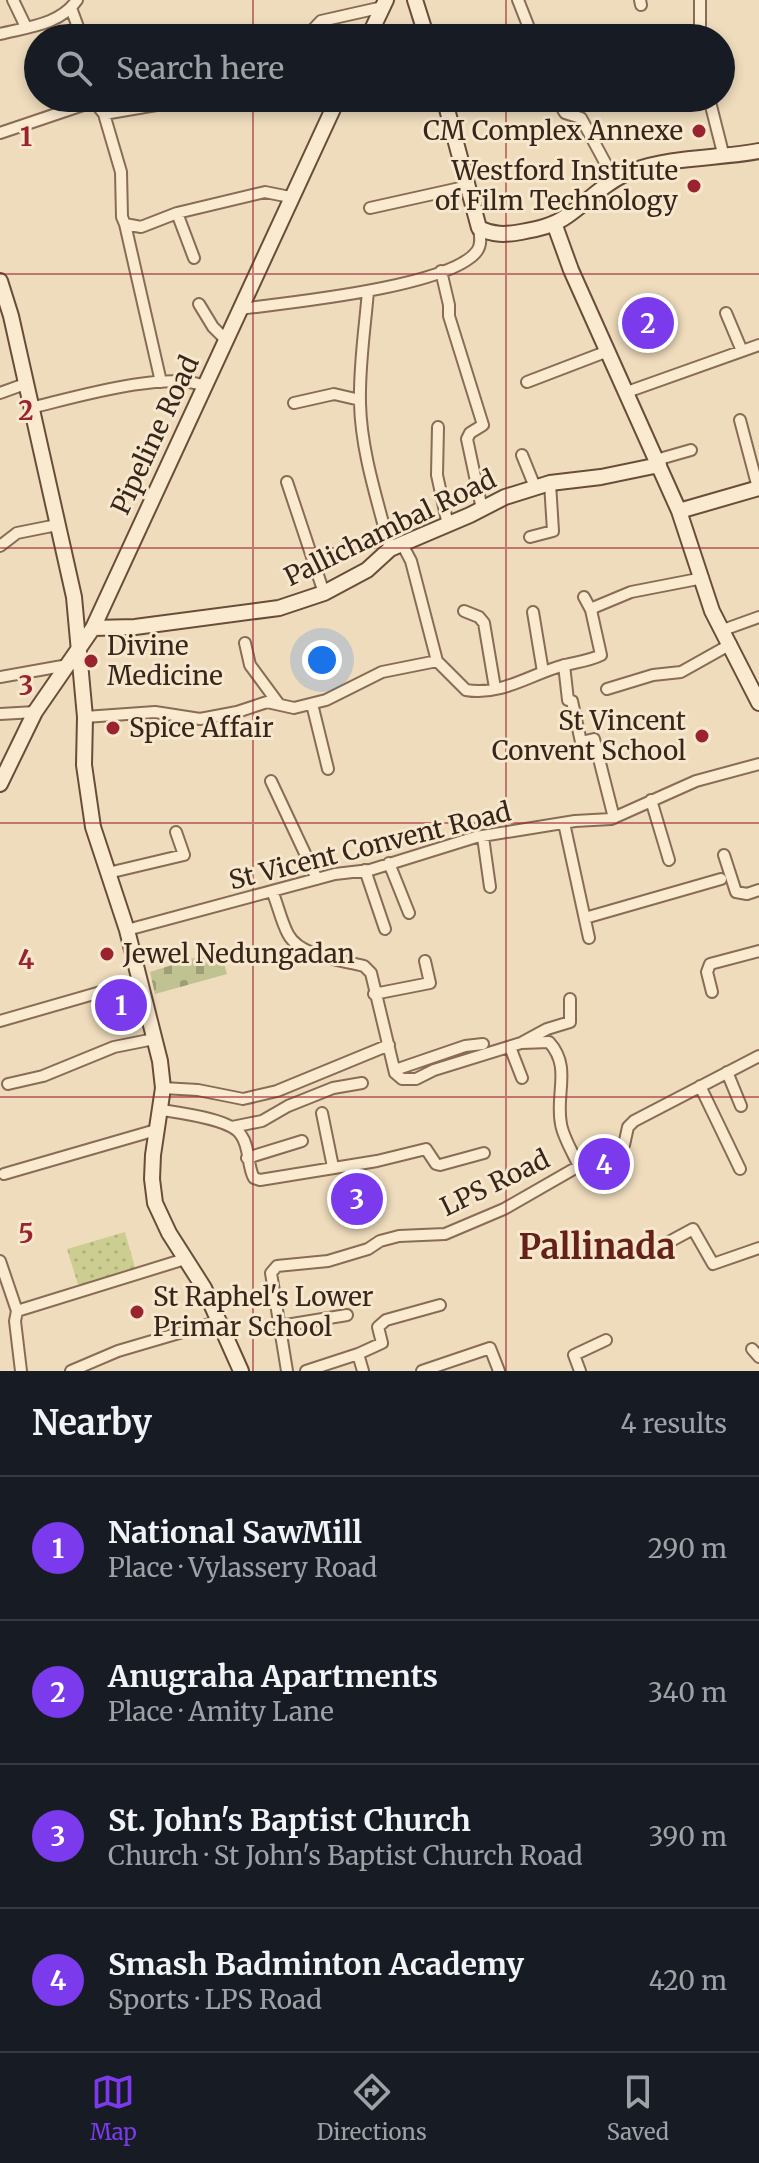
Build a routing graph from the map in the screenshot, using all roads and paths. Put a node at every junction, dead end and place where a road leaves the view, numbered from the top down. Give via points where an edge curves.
1 (13, 0) edge
2 (415, 0) edge
3 (518, 0) edge
4 (700, 0) edge
5 (74, 4) edge
6 (385, 4) edge
7 (25, 24) edge
8 (38, 24) edge
9 (79, 24) edge
10 (318, 24) edge
11 (375, 24) edge
12 (423, 24) edge
13 (527, 24) edge
14 (700, 24) edge
15 (24, 28) edge
16 (0, 34) edge
17 (62, 112) edge
18 (116, 112) edge
19 (331, 112) edge
20 (448, 112) edge
21 (564, 112) edge
22 (713, 112) edge
23 (104, 114) joint
24 (0, 133) edge
25 (759, 151) edge
26 (724, 157) junction
27 (614, 179) junction
28 (469, 186) junction
29 (290, 197) junction
30 (370, 208) dead end
31 (177, 213) junction
32 (554, 223) junction
33 (125, 224) junction
34 (479, 228) junction
35 (194, 258) dead end
36 (441, 271) junction
37 (0, 281) edge
38 (368, 291) junction
39 (199, 304) dead end
40 (240, 309) junction
41 (726, 313) dead end
42 (226, 340) junction
43 (759, 345) edge
44 (608, 351) junction
45 (742, 351) junction
46 (161, 382) junction
47 (527, 382) dead end
48 (25, 384) junction
49 (205, 386) junction
50 (627, 392) junction
51 (0, 393) edge
52 (360, 400) junction
53 (294, 403) dead end
54 (30, 408) junction
55 (740, 420) dead end
56 (438, 427) dead end
57 (691, 450) dead end
58 (522, 455) dead end
59 (658, 463) junction
60 (287, 482) dead end
61 (550, 483) junction
62 (535, 487) junction
63 (759, 488) edge
64 (482, 509) junction
65 (679, 511) junction
66 (57, 525) junction
67 (448, 525) junction
68 (530, 537) dead end
69 (0, 546) edge
70 (396, 547) junction
71 (703, 578) junction
72 (324, 593) junction
73 (584, 597) dead end
74 (591, 610) junction
75 (464, 611) dead end
76 (533, 612) dead end
77 (759, 617) edge
78 (93, 628) junction
79 (723, 630) junction
80 (245, 643) dead end
81 (731, 644) junction
82 (80, 650) junction
83 (437, 661) junction
84 (68, 665) junction
85 (564, 665) junction
86 (543, 672) junction
87 (0, 677) edge
88 (495, 688) junction
89 (607, 689) dead end
90 (278, 703) junction
91 (759, 703) edge
92 (312, 704) junction
93 (35, 712) junction
94 (0, 714) edge
95 (85, 717) junction
96 (759, 764) edge
97 (328, 769) dead end
98 (271, 781) dead end
99 (0, 784) edge
100 (651, 800) junction
101 (614, 818) junction
102 (564, 823) junction
103 (176, 832) dead end
104 (483, 837) junction
105 (724, 855) dead end
106 (669, 860) dead end
107 (389, 863) junction
108 (365, 870) junction
109 (108, 873) junction
110 (317, 879) junction
111 (721, 879) dead end
112 (490, 887) dead end
113 (272, 891) junction
114 (756, 891) edge
115 (409, 913) dead end
116 (585, 918) junction
117 (385, 929) dead end
118 (127, 930) junction
119 (589, 938) dead end
120 (759, 951) edge
121 (425, 961) dead end
122 (139, 981) junction
123 (712, 992) dead end
124 (374, 994) junction
125 (570, 999) dead end
126 (0, 1021) edge
127 (154, 1039) junction
128 (483, 1044) dead end
129 (389, 1045) junction
130 (516, 1045) junction
131 (759, 1056) edge
132 (395, 1070) junction
133 (727, 1072) junction
134 (522, 1078) dead end
135 (362, 1083) dead end
136 (8, 1084) dead end
137 (700, 1086) junction
138 (163, 1088) junction
139 (741, 1106) dead end
140 (162, 1110) junction
141 (322, 1113) dead end
142 (232, 1127) junction
143 (156, 1130) junction
144 (302, 1141) dead end
145 (484, 1153) dead end
146 (247, 1158) junction
147 (579, 1166) junction
148 (333, 1167) junction
149 (740, 1169) dead end
150 (4, 1174) dead end
151 (759, 1248) edge
152 (656, 1249) dead end
153 (185, 1259) junction
154 (0, 1261) edge
155 (440, 1305) dead end
156 (17, 1311) junction
157 (347, 1315) dead end
158 (220, 1321) junction
159 (280, 1326) junction
160 (606, 1340) dead end
161 (358, 1354) junction
162 (21, 1371) edge
163 (71, 1371) edge
164 (241, 1371) edge
165 (287, 1371) edge
166 (306, 1371) edge
167 (363, 1371) edge
168 (422, 1371) edge
169 (499, 1371) edge
170 (580, 1371) edge

1 - 7 street
2 - 12 street
3 - 13 street
4 - 14 street
5 - 8 street via 57,19
5 - 9 street
6 - 10 street
6 - 11 street
15 - 16 street
17 - 24 street
18 - 23 street
19 - 29 street, Pipeline Road
20 - 28 street
21 - 27 street via 581,118
22 - 26 street
23 - 33 street via 121,172
25 - 26 street
26 - 27 street via 659,163
27 - 32 street
28 - 30 street
28 - 34 street
29 - 31 street via 265,192
29 - 40 street, Pipeline Road
31 - 33 street via 141,227
31 - 35 street
32 - 34 street via 513,233 491,234
32 - 44 street
33 - 46 street
34 - 36 street via 478,251
36 - 38 street
36 - 64 street via 449,316 483,425 467,439
37 - 48 street
38 - 40 street
38 - 52 street
39 - 42 street
40 - 42 street, Pipeline Road
41 - 45 street
42 - 49 street, Pipeline Road
43 - 45 street
44 - 47 street
44 - 50 street
45 - 50 street
46 - 49 street
46 - 54 street
48 - 51 street
48 - 54 street
49 - 78 street, Pipeline Road
50 - 59 street
52 - 53 street via 334,394
52 - 70 street via 368,466
54 - 66 street
55 - 63 street
56 - 67 street via 437,475
57 - 59 street
58 - 62 street
59 - 61 street, Pallichambal Road
59 - 65 street
60 - 72 street
61 - 62 street, Pallichambal Road
61 - 68 street via 553,531
62 - 64 street, Pallichambal Road
63 - 65 street
64 - 67 street, Pallichambal Road
65 - 71 street
66 - 69 street via 17,533
66 - 82 street
67 - 70 street, Pallichambal Road
70 - 72 street, Pallichambal Road
70 - 83 street via 411,561
71 - 74 street via 631,592
71 - 79 street
72 - 78 street, Pallichambal Road via 279,608
73 - 74 street
74 - 85 street via 601,655
75 - 88 street via 484,623
76 - 86 street
77 - 79 street
78 - 82 street, Pipeline Road
79 - 81 street
80 - 90 street via 250,665
81 - 89 street via 681,672
81 - 91 street
82 - 84 street, Pipeline Road
82 - 95 street
83 - 88 street via 466,690
83 - 92 street via 382,672
84 - 87 street
84 - 93 street, Pipeline Road
85 - 86 street
85 - 101 street via 581,742 594,739
86 - 88 street
90 - 92 street via 286,708
90 - 95 street via 200,719 155,712
92 - 97 street
93 - 94 street
93 - 99 street, Pipeline Road
95 - 109 street via 86,784
96 - 100 street, St Vicent Convent Road
98 - 110 street
100 - 101 street, St Vicent Convent Road
100 - 106 street
101 - 102 street, St Vicent Convent Road
102 - 104 street, St Vicent Convent Road
102 - 116 street
103 - 109 street via 184,855
104 - 107 street, St Vicent Convent Road
104 - 112 street
105 - 114 street via 736,892
107 - 108 street, St Vicent Convent Road
107 - 115 street
108 - 110 street, St Vicent Convent Road
108 - 117 street
109 - 118 street
110 - 113 street, St Vicent Convent Road
111 - 116 street
113 - 118 street, St Vicent Convent Road
113 - 124 street via 294,942 364,966 371,973
116 - 119 street
118 - 122 street
120 - 123 street via 710,964
121 - 124 street via 430,983
122 - 126 street
122 - 127 street
124 - 129 street
125 - 130 street via 570,1022
127 - 136 street via 114,1047
127 - 138 street
128 - 132 street
129 - 132 street
129 - 138 street via 277,1091 243,1099
130 - 132 street via 416,1079 402,1079
130 - 134 street
130 - 147 street via 549,1042 558,1053 561,1124
131 - 133 street, LPS Road
133 - 137 street, LPS Road
133 - 139 street
135 - 142 street via 333,1088 262,1121
137 - 147 street, LPS Road via 634,1121 624,1145
137 - 149 street
138 - 140 street
140 - 142 street
140 - 143 street
141 - 148 street
142 - 146 street via 241,1135
143 - 150 street
143 - 153 street via 155,1203
144 - 146 street
145 - 148 street via 440,1165 426,1149
146 - 148 street via 254,1178 260,1180
147 - 159 street, LPS Road via 504,1209 445,1234 399,1236 328,1261 277,1266 271,1273
151 - 152 street via 713,1264 693,1229
153 - 156 street
153 - 158 street
154 - 156 street
155 - 161 street via 386,1320 378,1327 382,1343
156 - 162 street
157 - 159 street
158 - 163 street via 118,1351
158 - 164 street
159 - 165 street, LPS Road
160 - 170 street via 574,1355
161 - 166 street
161 - 167 street
168 - 169 street via 490,1348

